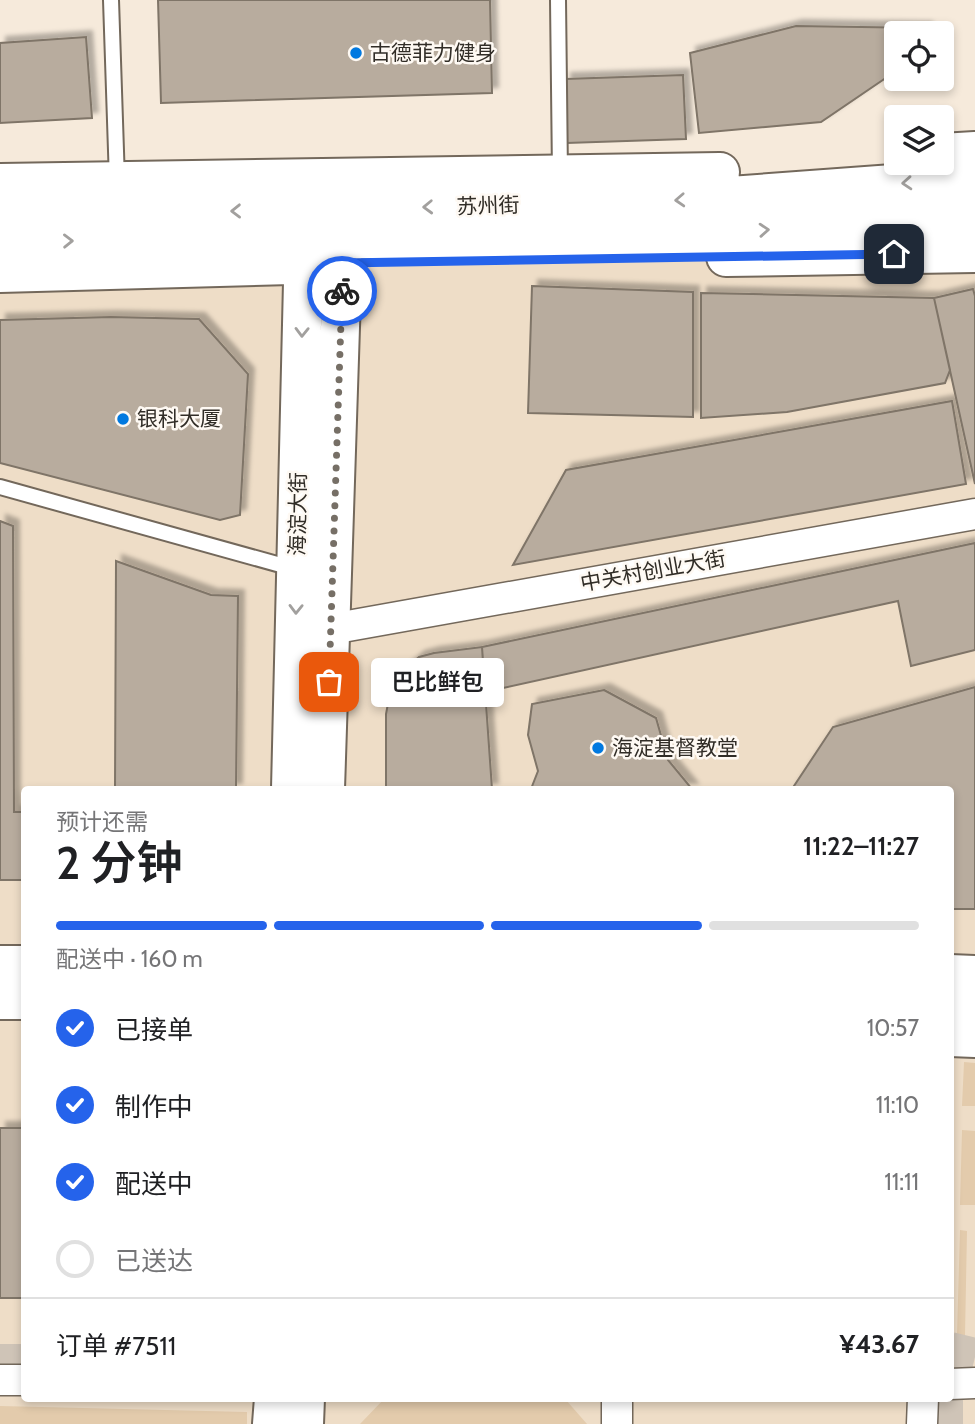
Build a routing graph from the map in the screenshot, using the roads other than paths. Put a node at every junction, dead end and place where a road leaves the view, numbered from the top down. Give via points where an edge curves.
1 (111, 0) edge
2 (558, 0) edge
3 (975, 151) edge
4 (954, 152) edge
5 (884, 158) edge
6 (975, 178) edge
7 (0, 183) edge
8 (560, 189) junction
9 (117, 197) junction
10 (0, 214) edge
11 (975, 215) edge
12 (343, 237) junction
13 (304, 238) junction
14 (0, 242) edge
15 (975, 253) edge
16 (0, 273) edge
17 (0, 487) edge
18 (975, 514) edge
19 (296, 569) junction
20 (331, 629) junction
21 (291, 786) edge
22 (325, 786) edge
23 (0, 965) edge
24 (21, 965) edge
25 (954, 974) edge
26 (975, 975) edge
27 (0, 1000) edge
28 (21, 1000) edge
29 (954, 1000) edge
30 (975, 1001) edge
31 (954, 1037) edge
32 (975, 1038) edge
33 (0, 1380) edge
34 (21, 1380) edge
35 (975, 1383) edge
36 (954, 1384) edge
37 (274, 1402) edge
38 (305, 1402) edge
39 (617, 1402) edge
40 (923, 1402) edge
41 (272, 1424) edge
42 (304, 1424) edge
43 (617, 1424) edge
44 (922, 1424) edge

1 - 9 lane
2 - 8 lane
3 - 4 main road
5 - 8 main road, 苏州街
6 -> 8 main road, 苏州街 via 693,199
7 - 9 main road, 苏州街
8 - 9 main road, 苏州街
8 -> 12 main road, 苏州街
9 - 10 main road, 苏州街
13 -> 9 main road, 苏州街
12 -> 11 main road, 苏州街 via 699,234
12 - 13 main road, 苏州街
12 - 13 main road, 苏州街
12 - 15 main road, 苏州街
12 - 20 main road, 海淀大街
14 -> 13 main road, 苏州街
13 - 16 main road, 苏州街
13 -> 19 main road, 海淀大街
17 - 19 lane
18 - 20 street, 中关村创业大街
19 -> 21 main road, 海淀大街
20 - 22 main road, 海淀大街
23 - 24 main road
25 - 26 main road
27 - 28 main road
29 - 30 main road
31 - 32 main road
33 - 34 street
35 - 36 street
37 - 41 main road
38 - 42 main road
39 - 43 street
40 - 44 street

